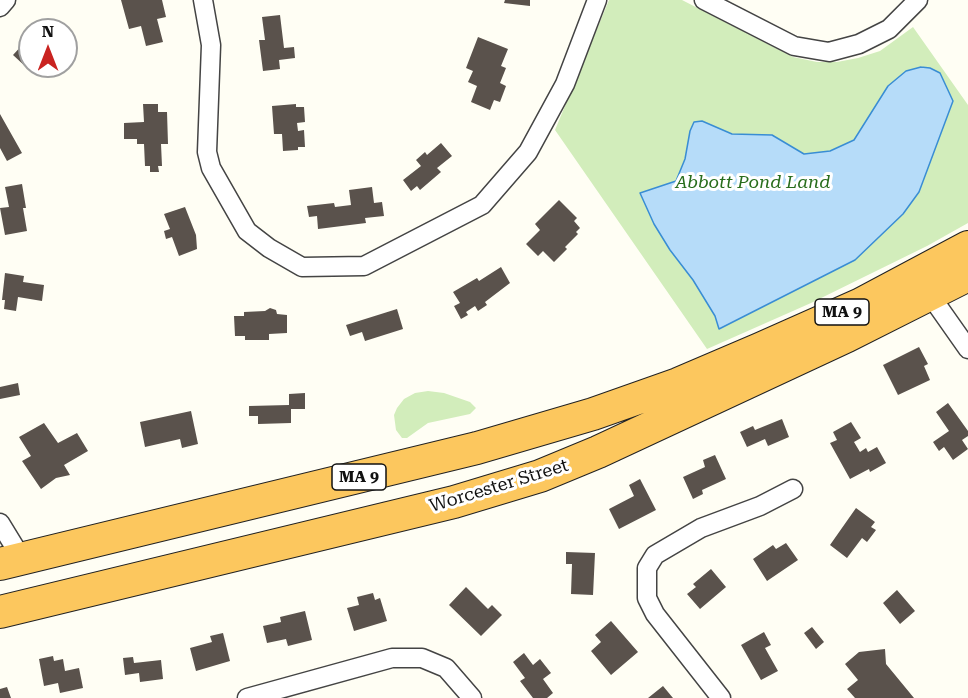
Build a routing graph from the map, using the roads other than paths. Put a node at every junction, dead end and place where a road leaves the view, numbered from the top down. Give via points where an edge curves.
1 (6, 0) edge
2 (203, 0) edge
3 (597, 0) edge
4 (704, 0) edge
5 (918, 0) edge
6 (0, 7) edge
7 (968, 247) edge
8 (968, 275) edge
9 (930, 295) junction
10 (968, 349) edge
11 (793, 489) dead end
12 (0, 523) edge
13 (153, 527) junction
14 (11, 562) edge
15 (153, 575) junction
16 (0, 612) edge
17 (247, 698) edge
18 (472, 698) edge
19 (721, 698) edge

1 - 6 street
2 - 3 street via 211,45 207,152 211,168 247,231 302,267 364,266 482,206 528,152 565,84
4 - 5 street via 794,46 829,52 859,44 889,28
7 - 13 highway, MA 9 via 861,304 733,361 621,404 477,448
8 - 9 highway, Worcester Street / MA 9
9 - 10 street
9 - 15 highway, Worcester Street / MA 9 via 615,445 540,476 454,502
11 - 19 street via 701,528 655,555 647,568 647,598 655,614
12 - 14 street
13 - 14 highway, MA 9
13 - 15 highway via 165,537 167,548 164,561
15 - 16 highway, Worcester Street / MA 9
17 - 18 street via 392,658 422,658 446,668

